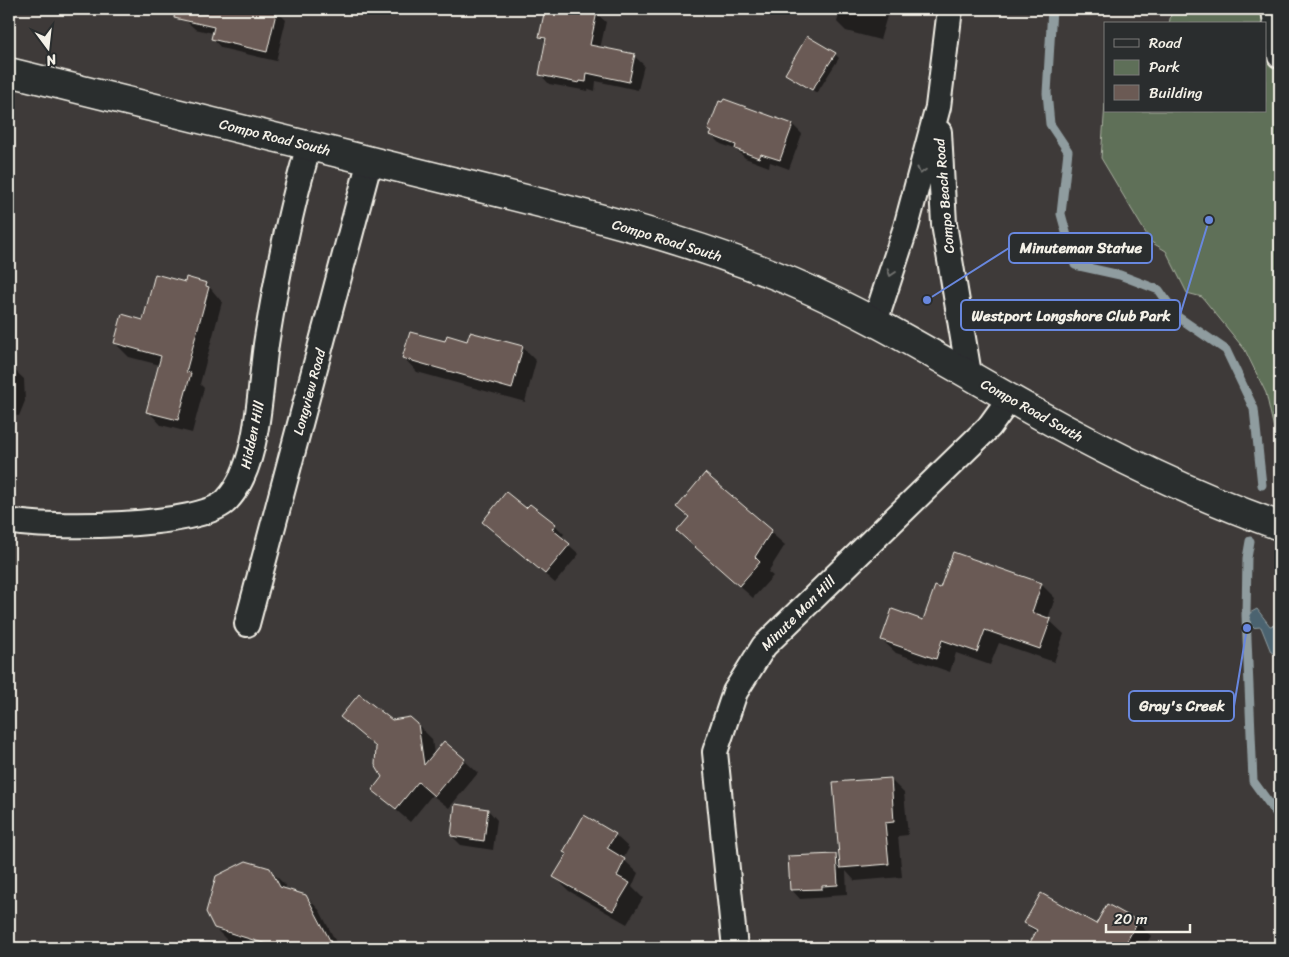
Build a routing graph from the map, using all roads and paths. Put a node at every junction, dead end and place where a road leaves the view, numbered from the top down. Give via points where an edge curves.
1 (950, 9) edge
2 (1274, 9) edge
3 (1280, 56) edge
4 (9, 72) edge
5 (938, 108) junction
6 (309, 146) junction
7 (370, 160) junction
8 (875, 322) junction
9 (968, 374) junction
10 (1010, 398) junction
11 (9, 521) edge
12 (1280, 526) edge
13 (247, 624) dead end
14 (735, 948) edge

1 - 5 street, Compo Beach Road
2 - 3 street
4 - 6 street, Compo Road South
5 -> 8 street, Compo Beach Road via 906,227
5 - 9 street, Compo Beach Road via 944,224
6 - 7 street, Compo Road South
6 - 11 street, Hidden Hill via 299,178 267,337 256,425 242,482 226,502 203,515 111,526
7 - 8 street, Compo Road South via 685,244 795,283
7 - 13 street, Longview Road
8 - 9 street, Compo Road South
9 - 10 street, Compo Road South
10 - 12 street, Compo Road South via 1141,469
10 - 14 street, Minute Man Hill via 989,427 764,646 735,692 715,752

